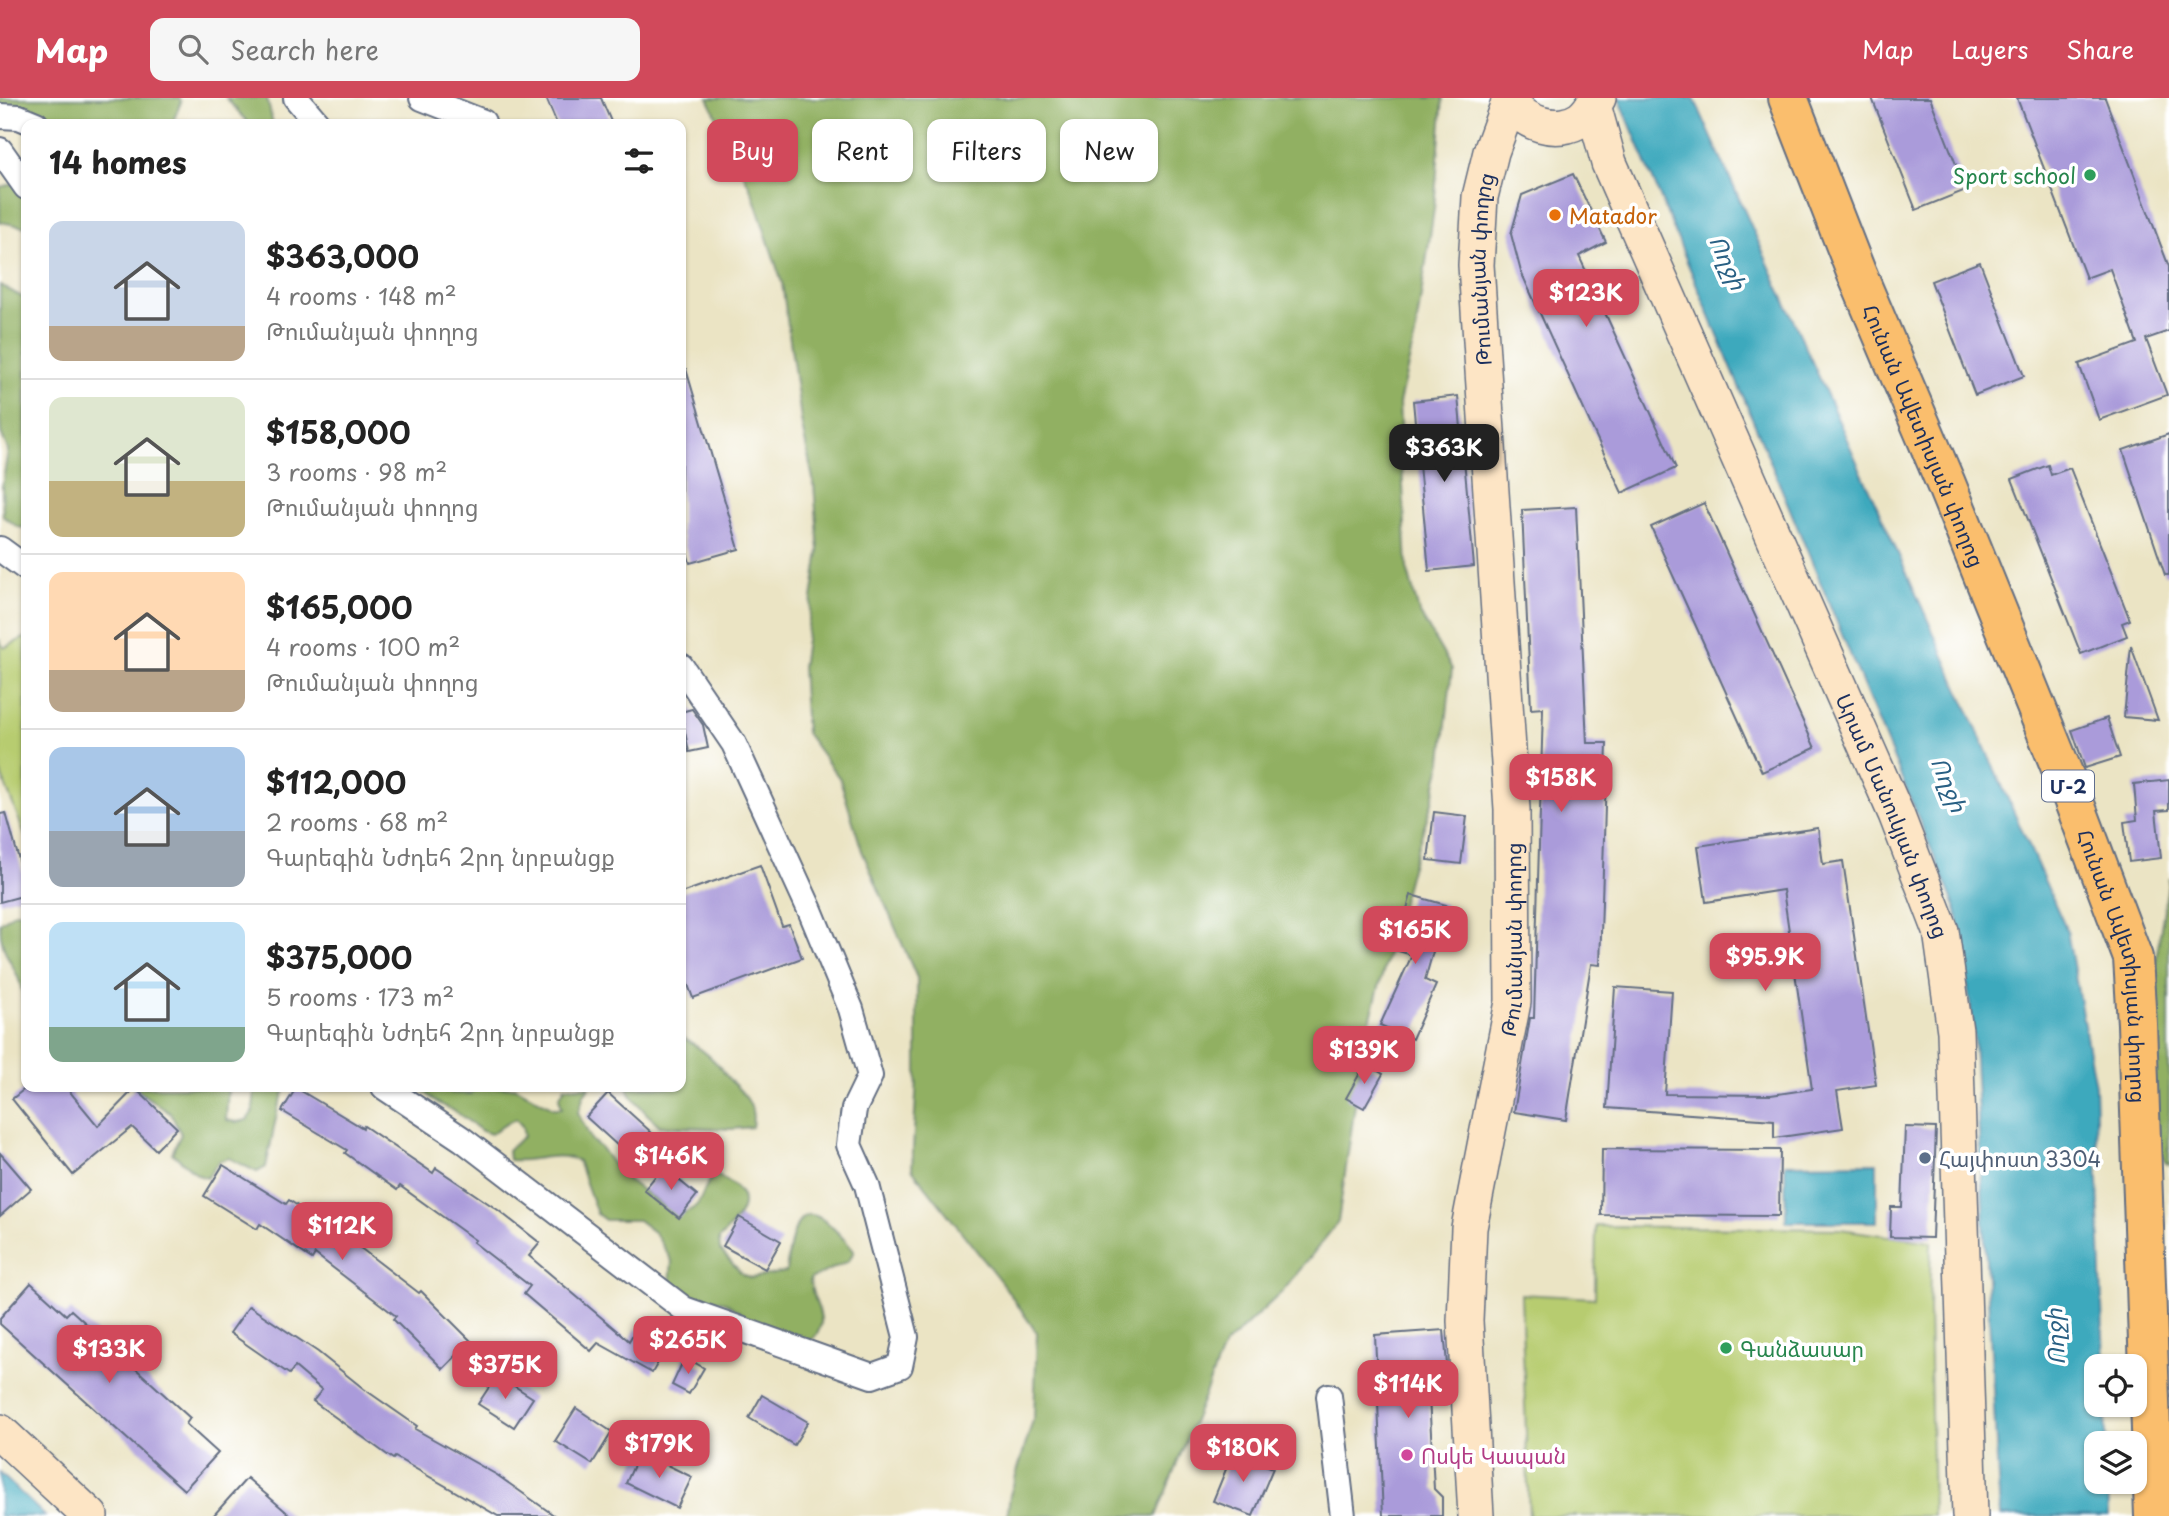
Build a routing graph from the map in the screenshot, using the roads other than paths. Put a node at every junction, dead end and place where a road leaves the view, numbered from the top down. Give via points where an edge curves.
1 (296, 98) edge
2 (422, 98) edge
3 (472, 98) edge
4 (1788, 98) edge
5 (1518, 106) edge
6 (1587, 110) edge
7 (0, 116) edge
8 (24, 119) edge
9 (314, 119) edge
10 (473, 119) edge
11 (481, 119) edge
12 (0, 150) edge
13 (21, 180) edge
14 (0, 549) edge
15 (21, 564) edge
16 (686, 673) edge
17 (392, 1092) edge
18 (1329, 1396) dead end
19 (0, 1432) edge
20 (90, 1516) edge
21 (1343, 1516) edge
22 (1476, 1516) edge
23 (1970, 1516) edge
24 (2154, 1516) edge

1 - 9 street
2 - 10 street
3 - 11 street
4 - 24 highway, Հունան Ավետիսյան փողոց / Մ-2 via 2067,783 2133,958
5 - 6 street via 1549,127
5 - 22 street, Թումանյան փողոց via 1491,152 1480,197 1476,265 1512,809 1513,1002 1469,1228 1465,1321
6 - 23 street, Արամ Մանուկյան փողոց via 1896,814 1941,931 1955,1031
7 - 8 street
12 - 13 street
14 - 15 street
16 - 17 street via 734,744 851,1009 870,1076 855,1109 849,1145 867,1185 906,1337 900,1366 872,1376 684,1310 462,1139
18 - 21 street
19 - 20 street

